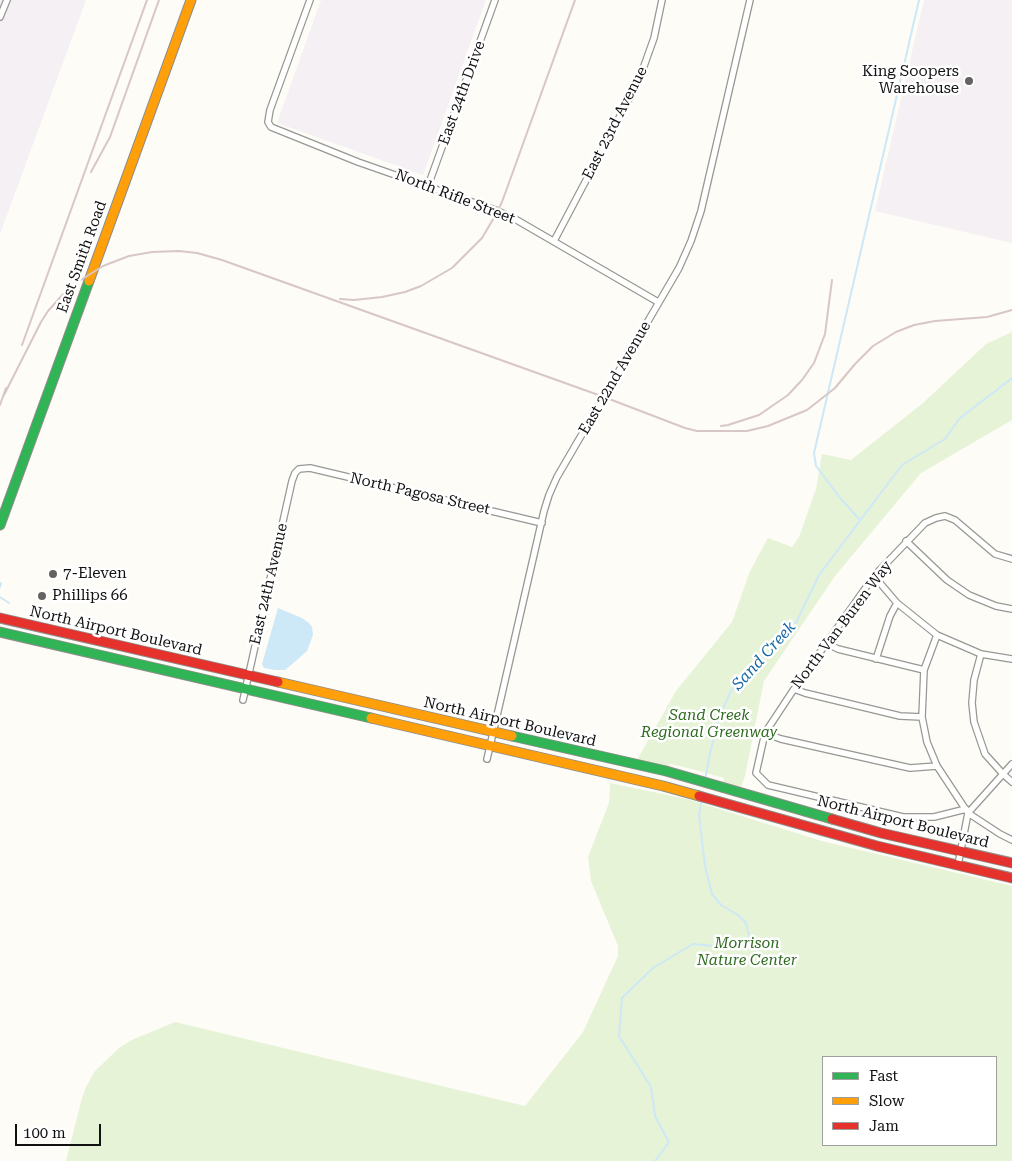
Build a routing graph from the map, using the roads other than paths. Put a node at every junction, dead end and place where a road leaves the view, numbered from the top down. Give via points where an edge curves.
1 (7, 0) edge
2 (192, 0) edge
3 (310, 0) edge
4 (495, 0) edge
5 (662, 0) edge
6 (750, 0) edge
7 (2, 7) edge
8 (0, 17) edge
9 (428, 186) junction
10 (554, 241) junction
11 (658, 302) junction
12 (299, 469) joint
13 (542, 523) junction
14 (0, 525) edge
15 (906, 541) junction
16 (1012, 559) edge
17 (874, 576) junction
18 (897, 603) junction
19 (1012, 609) edge
20 (0, 618) edge
21 (0, 632) edge
22 (937, 635) junction
23 (826, 643) junction
24 (981, 654) junction
25 (876, 659) junction
26 (1012, 659) edge
27 (924, 670) junction
28 (248, 676) junction
29 (245, 689) junction
30 (794, 689) junction
31 (243, 700) dead end
32 (922, 716) junction
33 (493, 733) junction
34 (765, 733) junction
35 (490, 746) junction
36 (486, 759) dead end
37 (1012, 764) edge
38 (937, 766) junction
39 (1003, 774) junction
40 (1012, 782) edge
41 (967, 811) junction
42 (1012, 840) edge
43 (960, 852) junction
44 (1012, 864) edge
45 (958, 865) junction
46 (1012, 878) edge

1 - 7 street
2 - 14 main road, East Smith Road
3 - 9 street, North Rifle Street via 270,110 269,125 358,162
4 - 9 street, East 24th Drive
5 - 10 street, East 23rd Avenue via 654,38 639,80
6 - 11 street, East 22nd Avenue via 697,226 685,255
7 - 8 street
9 - 10 street, North Rifle Street via 498,211
10 - 11 street, North Rifle Street
11 - 13 street, East 22nd Avenue via 557,477
12 - 13 street, North Pagosa Street via 310,468
12 - 28 street, East 24th Avenue via 292,481
13 - 33 street, East 22nd Avenue
15 - 16 street, North Van Buren Way via 925,523 945,516 955,520 995,554
15 - 17 street, North Van Buren Way
15 - 19 street via 947,580 969,595
17 - 18 street
17 - 23 street, North Van Buren Way
18 - 22 street
18 - 25 street
20 - 28 main road, North Airport Boulevard
21 - 29 main road, North Airport Boulevard
22 - 24 street
22 - 27 street
23 - 25 street
23 - 30 street, North Van Buren Way
24 - 26 street
24 - 39 street via 974,680 974,722 985,754
25 - 27 street
27 - 32 street
28 - 29 street, East 24th Avenue
28 - 33 main road, North Airport Boulevard
29 - 31 street, East 24th Avenue
29 - 35 main road, North Airport Boulevard
30 - 32 street via 900,716
30 - 34 street, North Van Buren Way
32 - 38 street via 927,742
33 - 35 street, East 22nd Avenue
33 - 43 main road, North Airport Boulevard via 666,771 881,833
34 - 38 street via 910,768
34 - 41 street, North Van Buren Way via 756,774 768,784 903,816 934,817
35 - 36 street, East 22nd Avenue
35 - 45 main road, North Airport Boulevard via 663,786 877,846
37 - 39 street
38 - 41 street
39 - 40 street
39 - 41 street
41 - 42 street
41 - 43 street
43 - 44 main road, North Airport Boulevard
43 - 45 street
45 - 46 main road, North Airport Boulevard

